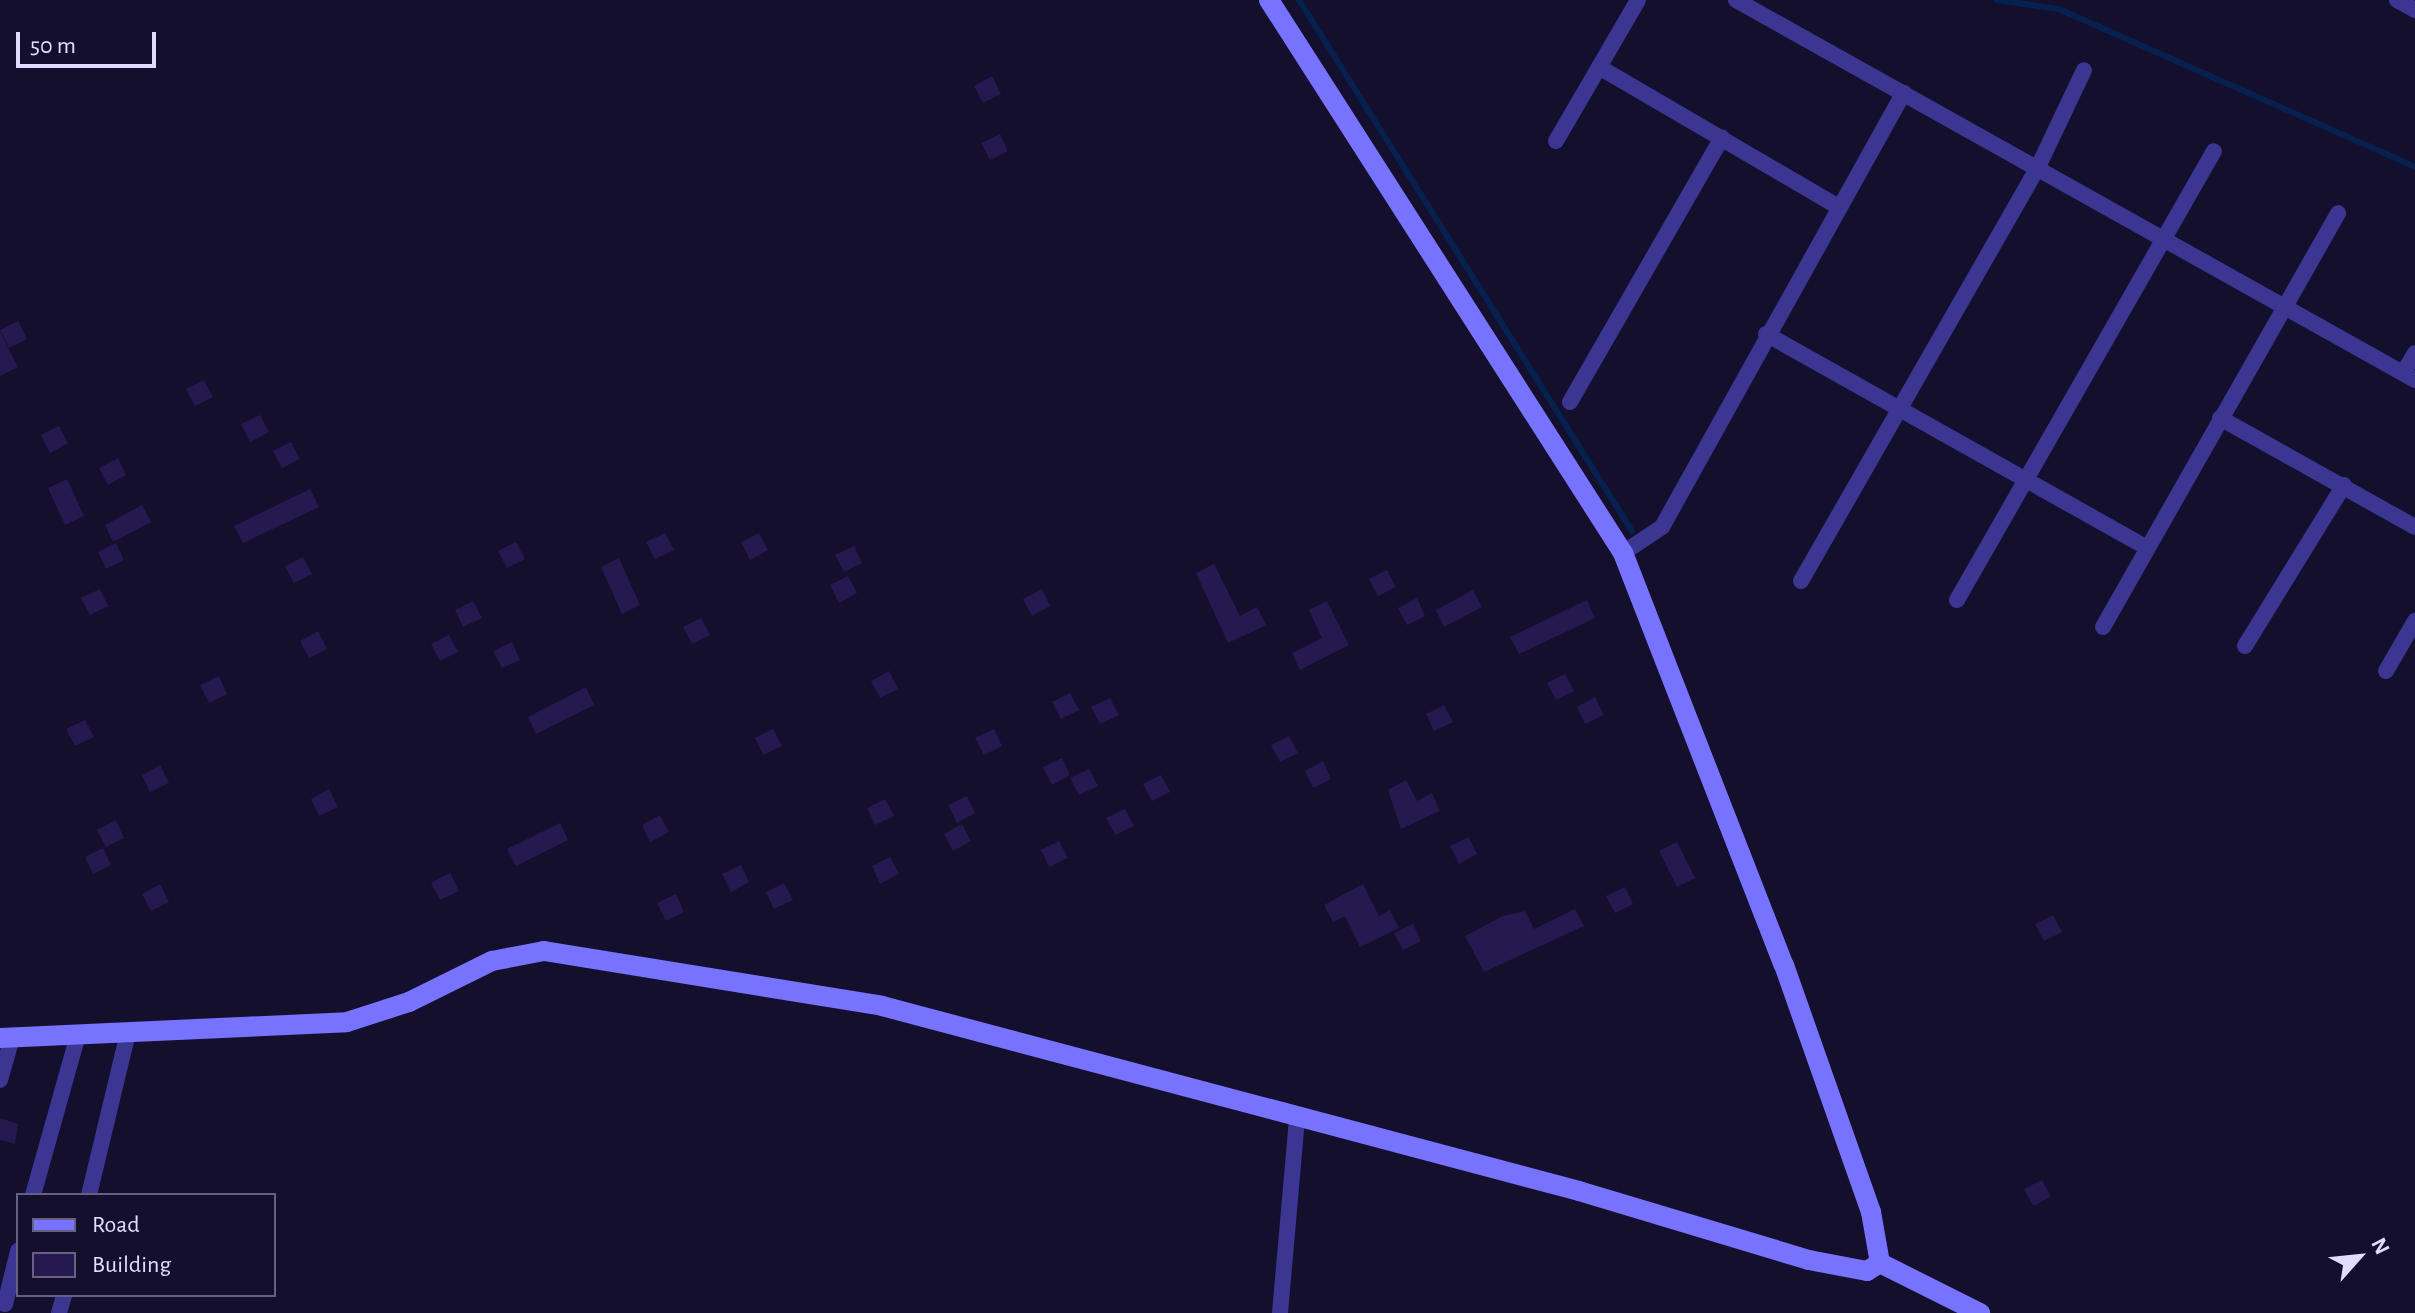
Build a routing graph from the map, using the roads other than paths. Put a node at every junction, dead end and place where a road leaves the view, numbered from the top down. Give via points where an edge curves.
1 (1269, 0) edge
2 (1638, 0) edge
3 (1736, 0) edge
4 (2397, 0) edge
5 (2415, 10) edge
6 (1599, 67) junction
7 (2084, 70) dead end
8 (1904, 93) junction
9 (1722, 138) junction
10 (1556, 141) dead end
11 (2214, 151) dead end
12 (2038, 167) junction
13 (1837, 206) junction
14 (2338, 213) dead end
15 (2162, 237) junction
16 (2283, 306) junction
17 (1766, 334) junction
18 (2415, 353) edge
19 (2409, 377) edge
20 (1570, 402) dead end
21 (1898, 406) junction
22 (2220, 418) junction
23 (2026, 479) junction
24 (2344, 485) junction
25 (2415, 527) edge
26 (2147, 548) junction
27 (1628, 551) junction
28 (1801, 581) dead end
29 (1957, 600) dead end
30 (2415, 621) edge
31 (2103, 627) dead end
32 (2245, 646) dead end
33 (2386, 671) dead end
34 (128, 1032) junction
35 (78, 1035) junction
36 (6, 1038) edge
37 (0, 1080) edge
38 (1297, 1120) junction
39 (34, 1193) edge
40 (89, 1193) edge
41 (16, 1259) edge
42 (1880, 1263) junction
43 (5, 1304) dead end
44 (1280, 1313) edge
45 (1980, 1313) edge

1 - 27 main road
2 - 6 street
3 - 8 street
4 - 5 street
6 - 9 street
6 - 10 street
7 - 12 street
8 - 12 street
8 - 13 street
9 - 13 street
9 - 20 street
11 - 15 street
12 - 15 street
12 - 21 street
13 - 17 street
14 - 16 street
15 - 16 street
15 - 23 street
16 - 19 street
16 - 22 street
17 - 21 street
17 - 27 street via 1649,541
18 - 19 street
21 - 23 street
21 - 28 street
22 - 24 street
22 - 26 street
23 - 26 street
23 - 29 street
24 - 25 street
24 - 32 street
26 - 31 street
27 - 42 main road via 1784,965 1871,1212
30 - 33 street
34 - 35 main road
34 - 38 main road via 347,1022 409,1002 492,961 544,951 882,1006
34 - 40 street
35 - 36 main road
35 - 39 street
36 - 37 street
38 - 42 main road via 1579,1191 1809,1260 1867,1271
38 - 44 street
41 - 43 street
42 - 45 main road

